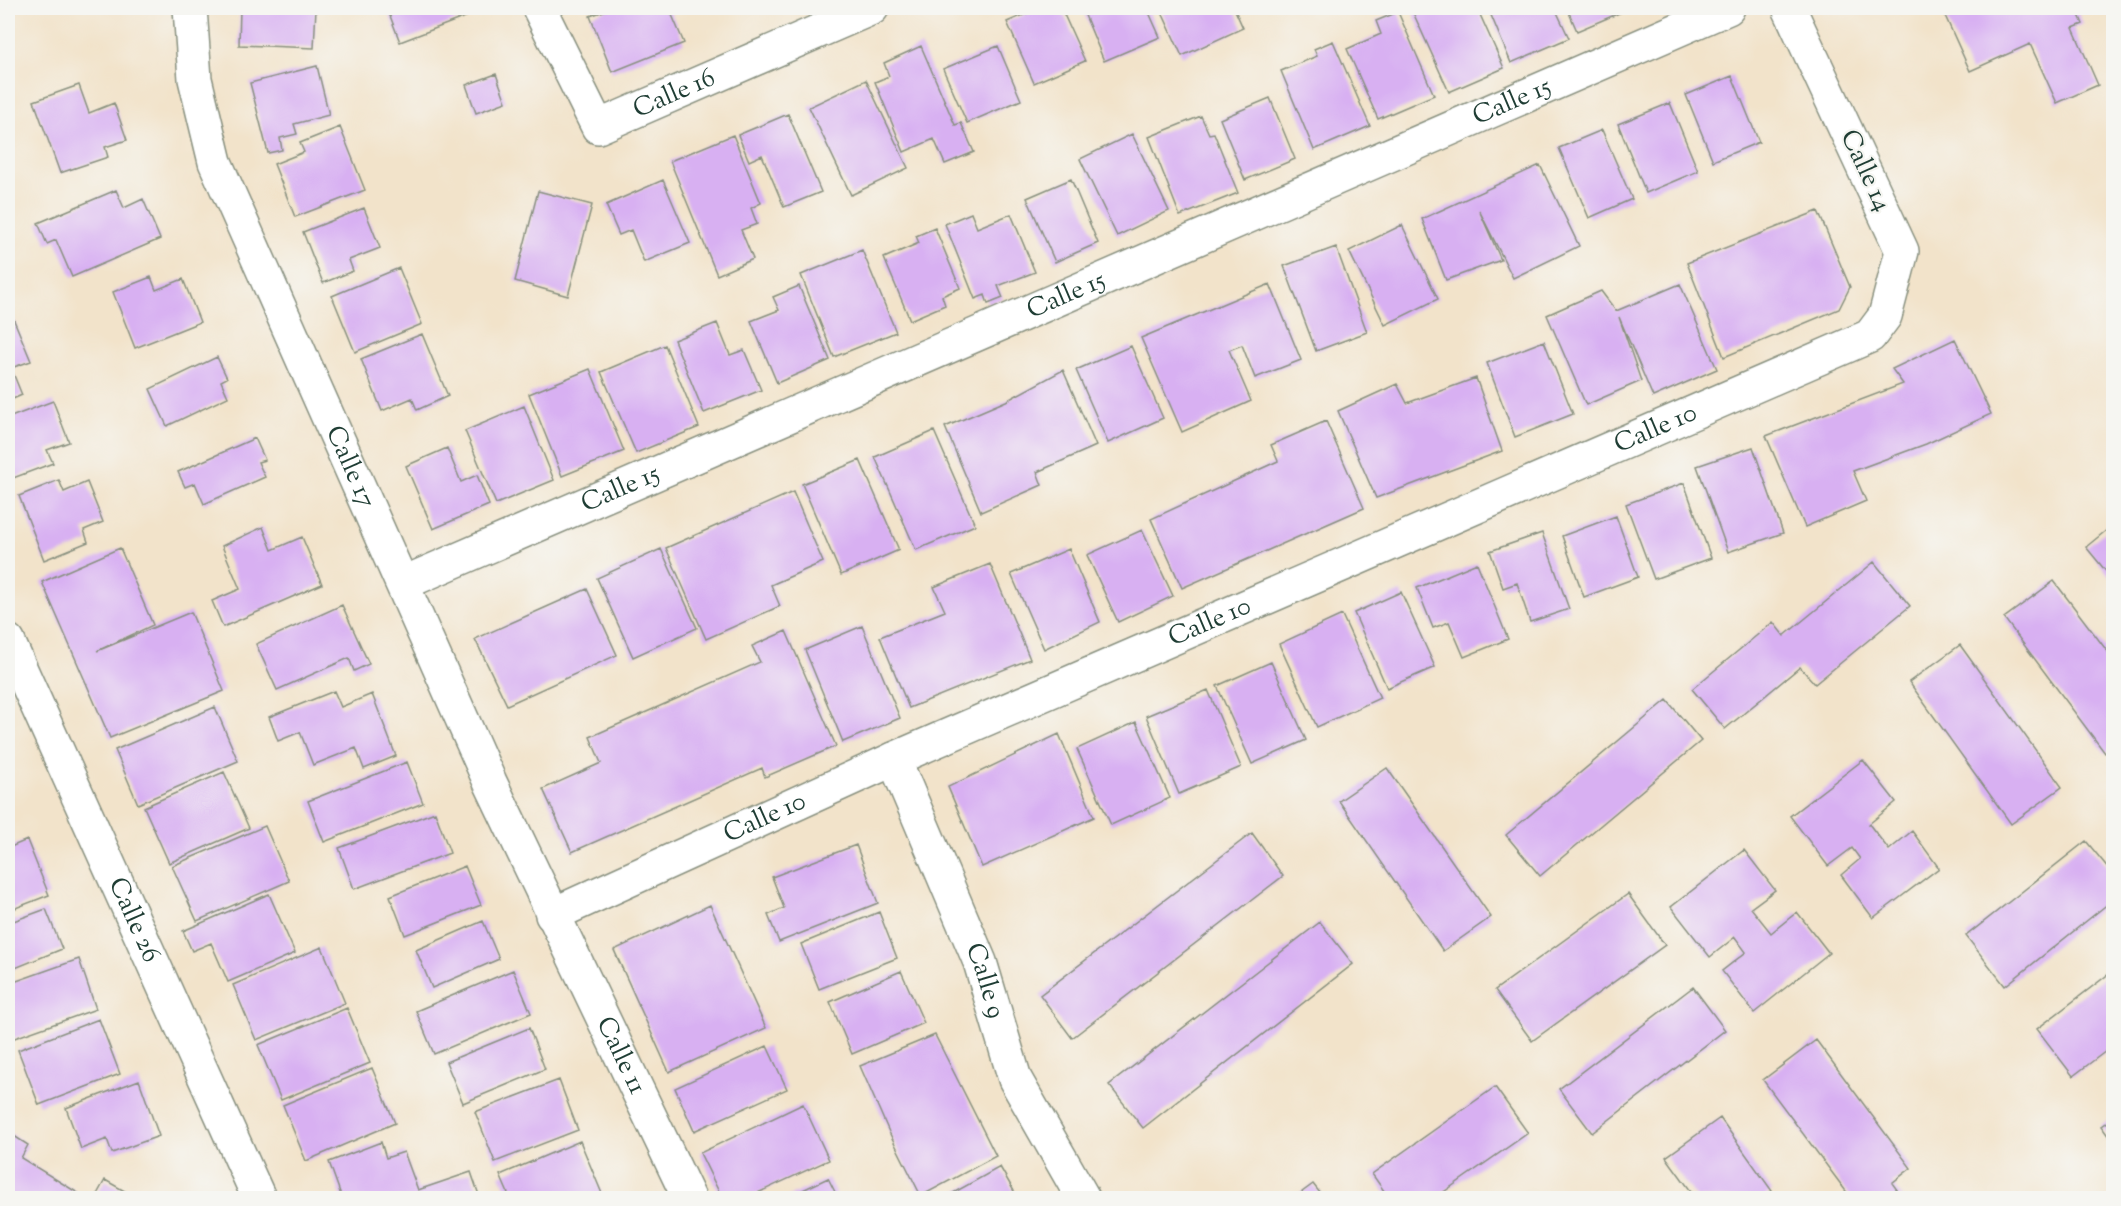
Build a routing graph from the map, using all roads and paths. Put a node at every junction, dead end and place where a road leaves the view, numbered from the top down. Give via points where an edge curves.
1 (190, 8) edge
2 (539, 8) edge
3 (872, 8) edge
4 (1728, 8) edge
5 (1789, 8) edge
6 (1870, 336) joint
7 (404, 583) junction
8 (8, 640) edge
9 (894, 759) junction
10 (552, 915) junction
11 (259, 1198) edge
12 (689, 1198) edge
13 (1083, 1198) edge

1 - 7 street, Calle 17 via 195,80 215,162
2 - 3 street, Calle 16 via 598,127
4 - 7 street, Calle 15
5 - 6 street, Calle 14 via 1902,251 1885,316
6 - 9 street, Calle 10
7 - 10 street, Calle 17
8 - 11 street, Calle 26
9 - 10 street, Calle 10
9 - 13 street, Calle 9 via 980,962 1015,1079
10 - 12 street, Calle 11

